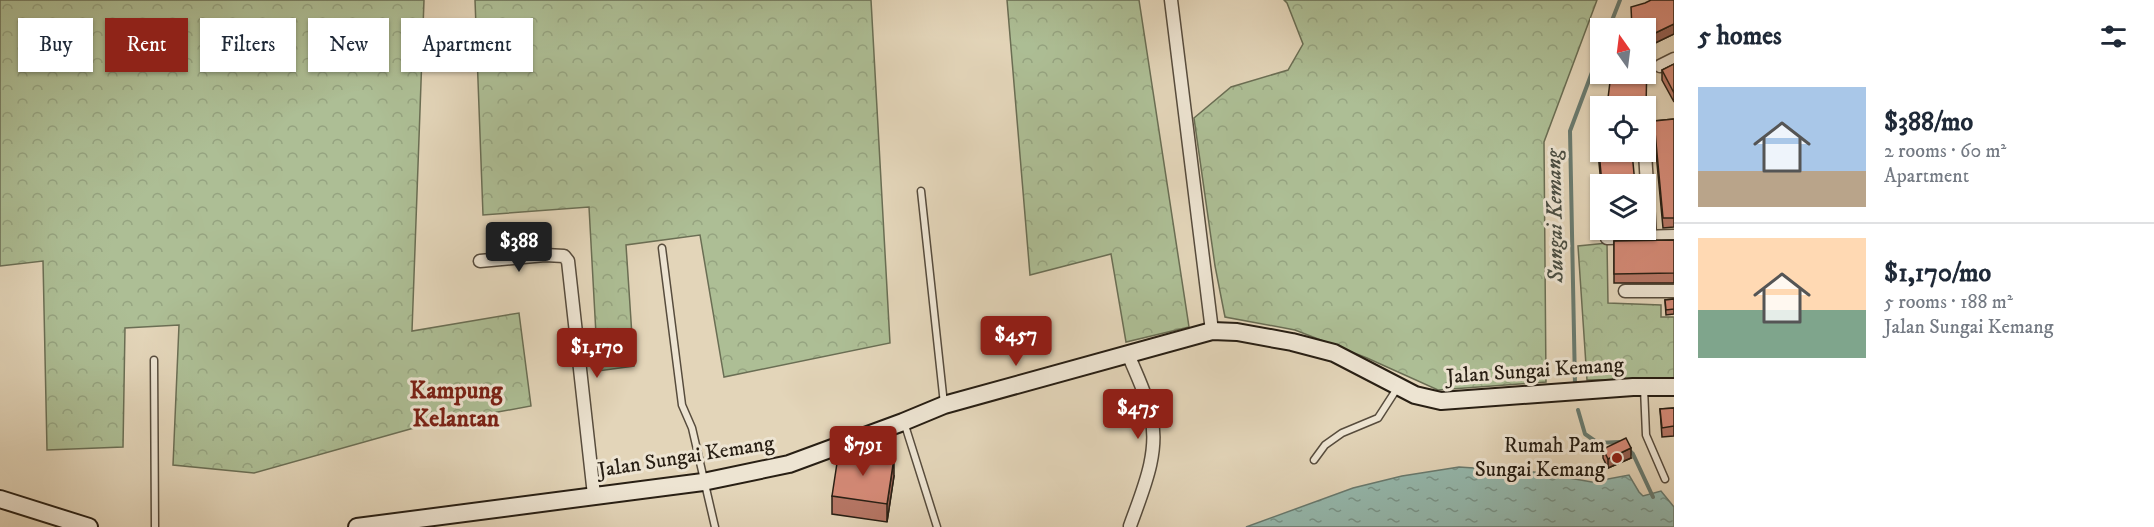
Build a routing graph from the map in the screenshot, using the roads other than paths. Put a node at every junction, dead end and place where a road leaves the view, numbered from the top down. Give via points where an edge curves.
1 (1171, 0) edge
2 (1674, 59) edge
3 (1660, 66) dead end
4 (921, 191) dead end
5 (1674, 236) edge
6 (1656, 237) edge
7 (662, 248) dead end
8 (480, 261) dead end
9 (1625, 291) dead end
10 (1674, 291) edge
11 (1212, 331) junction
12 (1128, 354) junction
13 (154, 360) dead end
14 (1398, 386) junction
15 (1644, 387) junction
16 (1674, 387) edge
17 (944, 405) junction
18 (903, 422) junction
19 (1314, 460) dead end
20 (1665, 479) dead end
21 (703, 482) junction
22 (594, 495) junction
23 (0, 498) edge
24 (1130, 526) edge
25 (89, 527) edge
26 (155, 527) edge
27 (357, 527) edge
28 (715, 527) edge
29 (937, 527) edge

1 - 11 street
2 - 3 street
4 - 17 lane
5 - 6 street
7 - 21 lane via 682,405 692,428
8 - 22 street via 545,255 564,256 568,261
9 - 10 street
11 - 12 street, Jalan Sungai Kemang
11 - 14 street, Jalan Sungai Kemang via 1237,332 1334,353
12 - 17 street, Jalan Sungai Kemang
12 - 24 street via 1151,416 1154,437 1148,474
13 - 26 lane
14 - 15 street, Jalan Sungai Kemang via 1441,401
14 - 19 lane via 1378,418 1342,433 1325,445
15 - 16 street, Jalan Sungai Kemang
15 - 20 lane via 1646,435
17 - 18 street, Jalan Sungai Kemang
18 - 21 street, Jalan Sungai Kemang via 789,464
18 - 29 lane
21 - 22 street, Jalan Sungai Kemang
21 - 28 lane
22 - 27 street, Jalan Sungai Kemang
23 - 25 street

